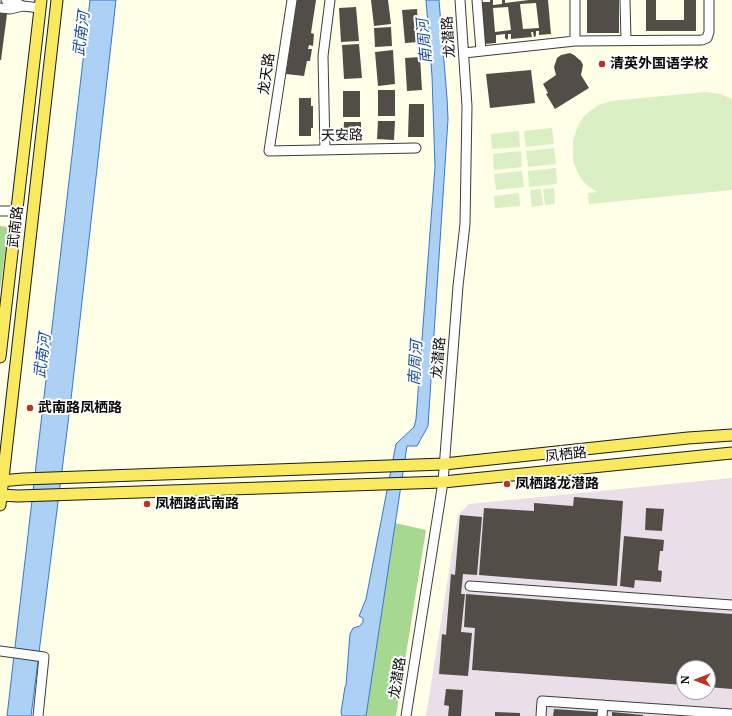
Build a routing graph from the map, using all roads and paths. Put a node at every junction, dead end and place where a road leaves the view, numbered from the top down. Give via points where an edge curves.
1 (6, 0) edge
2 (57, 0) edge
3 (292, 0) edge
4 (330, 0) edge
5 (460, 0) edge
6 (477, 0) edge
7 (575, 0) edge
8 (626, 0) edge
9 (709, 0) edge
10 (41, 4) edge
11 (23, 6) junction
12 (0, 8) edge
13 (626, 40) dead end
14 (575, 42) junction
15 (481, 51) junction
16 (464, 53) junction
17 (416, 148) dead end
18 (326, 150) junction
19 (269, 151) joint
20 (0, 211) edge
21 (17, 211) junction
22 (0, 357) edge
23 (732, 435) edge
24 (732, 453) edge
25 (444, 464) junction
26 (1, 481) edge
27 (443, 482) junction
28 (0, 495) edge
29 (0, 505) edge
30 (470, 586) dead end
31 (732, 605) edge
32 (0, 651) edge
33 (603, 705) junction
34 (661, 712) edge
35 (721, 714) edge
36 (732, 714) edge
37 (38, 716) edge
38 (406, 716) edge
39 (541, 716) edge
40 (602, 716) edge

1 - 11 street
2 - 26 main road, 武南路
3 - 19 street, 龙天路
4 - 18 street via 323,56
5 - 16 street, 龙潜路
6 - 15 street
7 - 14 street
8 - 13 street
9 - 14 street via 709,32 707,38 702,40
10 - 11 street
10 - 21 main road, 武南路
11 - 12 street
14 - 15 street
15 - 16 street
16 - 25 street, 龙潜路 via 467,106 465,224
17 - 18 street, 天安路
18 - 19 street, 天安路
20 - 21 street
21 - 22 main road, 武南路
23 - 25 main road, 凤栖路
24 - 27 main road, 凤栖路
25 - 26 main road, 凤栖路
25 - 27 street, 龙潜路
26 - 28 main road, 武南路
27 - 28 main road, 凤栖路
27 - 38 street, 龙潜路
28 - 29 main road, 武南路
30 - 31 street
32 - 37 street via 44,657
33 - 34 street
33 - 39 street via 542,701
33 - 40 street
34 - 35 street
35 - 36 street

